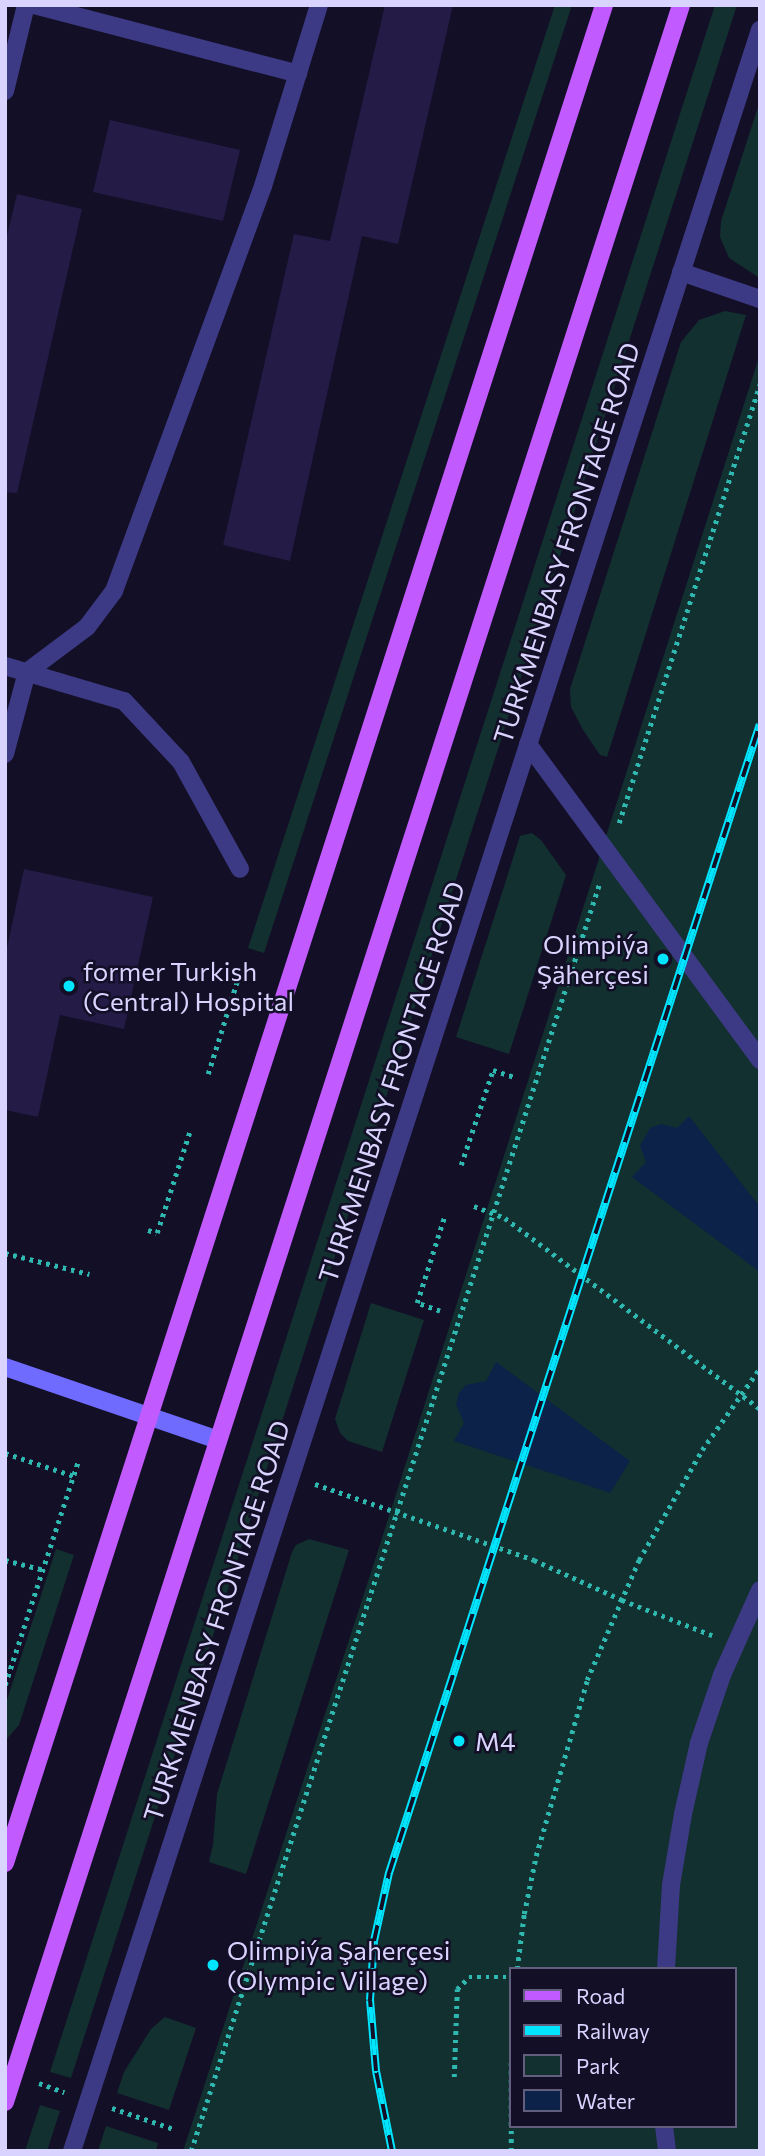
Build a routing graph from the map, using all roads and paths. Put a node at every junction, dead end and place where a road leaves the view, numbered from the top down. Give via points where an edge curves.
1 (26, 5) edge
2 (34, 5) edge
3 (319, 5) edge
4 (604, 5) edge
5 (681, 5) edge
6 (760, 30) edge
7 (298, 74) junction
8 (5, 91) edge
9 (681, 272) junction
10 (760, 299) edge
11 (760, 384) edge
12 (5, 666) edge
13 (27, 672) junction
14 (528, 744) junction
15 (5, 754) edge
16 (609, 855) junction
17 (240, 869) dead end
18 (240, 972) dead end
19 (760, 1060) edge
20 (208, 1074) dead end
21 (514, 1077) dead end
22 (191, 1128) dead end
23 (461, 1165) dead end
24 (474, 1206) dead end
25 (494, 1213) junction
26 (444, 1218) dead end
27 (148, 1230) dead end
28 (5, 1253) edge
29 (89, 1274) dead end
30 (440, 1311) dead end
31 (5, 1367) edge
32 (760, 1368) edge
33 (741, 1395) junction
34 (760, 1409) edge
35 (151, 1415) junction
36 (218, 1440) junction
37 (5, 1453) edge
38 (78, 1461) dead end
39 (74, 1476) junction
40 (291, 1476) junction
41 (397, 1513) junction
42 (5, 1560) edge
43 (44, 1570) junction
44 (760, 1590) edge
45 (622, 1600) junction
46 (735, 1644) junction
47 (5, 1685) edge
48 (5, 1863) edge
49 (517, 1967) edge
50 (666, 1967) edge
51 (510, 1977) edge
52 (454, 2077) dead end
53 (5, 2102) edge
54 (511, 2128) edge
55 (664, 2128) edge
56 (72, 2151) edge
57 (191, 2151) edge
58 (511, 2151) edge
59 (667, 2151) edge

1 - 8 street
2 - 7 street
3 - 7 street
4 - 35 main road
5 - 36 main road
6 - 9 street, TURKMENBASY FRONTAGE ROAD
7 - 13 street via 263,186 114,591 88,627
9 - 10 street
9 - 14 street, TURKMENBASY FRONTAGE ROAD
11 - 16 path
12 - 13 street
13 - 15 street
13 - 17 street via 124,701 181,762
14 - 16 street
14 - 40 street, TURKMENBASY FRONTAGE ROAD
16 - 19 street
16 - 25 path
18 - 20 path
21 - 23 path via 493,1070
22 - 27 path via 157,1233
24 - 25 path
25 - 33 path
25 - 41 path
26 - 30 path via 416,1304
28 - 29 path
31 - 35 street
32 - 33 path
33 - 34 path
33 - 45 path via 702,1450 639,1560
35 - 36 street
35 - 48 main road
36 - 53 main road
37 - 39 path
38 - 39 path
39 - 43 path
40 - 41 path
40 - 56 street, TURKMENBASY FRONTAGE ROAD
41 - 45 path via 534,1560
41 - 57 path
42 - 43 path
43 - 47 path
44 - 46 street
45 - 46 path
45 - 49 path via 587,1680 568,1741 531,1879
46 - 50 street via 699,1743 683,1814 671,1885
51 - 52 path via 469,1977 457,1989
54 - 58 path
55 - 59 street

